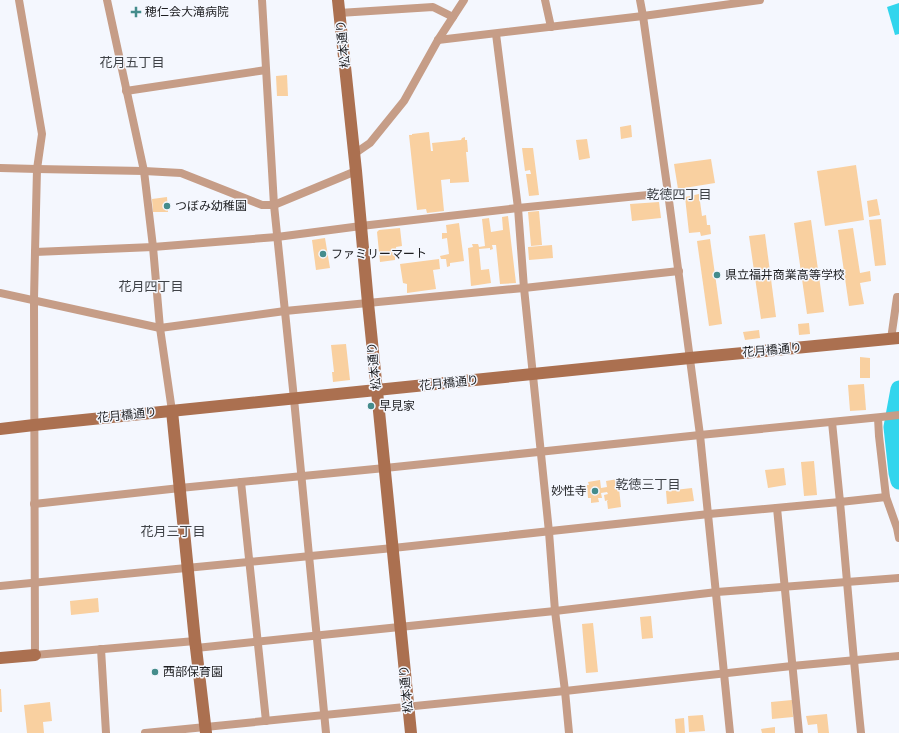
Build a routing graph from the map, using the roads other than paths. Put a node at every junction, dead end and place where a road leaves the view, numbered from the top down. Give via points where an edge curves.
1 (19, 0) edge
2 (107, 0) edge
3 (262, 0) edge
4 (338, 0) edge
5 (464, 0) edge
6 (545, 0) edge
7 (640, 0) edge
8 (760, 0) edge
9 (432, 4) edge
10 (339, 13) junction
11 (643, 16) junction
12 (453, 17) junction
13 (551, 27) junction
14 (496, 34) junction
15 (438, 40) junction
16 (266, 70) junction
17 (126, 91) junction
18 (354, 154) junction
19 (0, 168) edge
20 (37, 169) junction
21 (144, 171) junction
22 (356, 171) junction
23 (668, 193) junction
24 (274, 205) junction
25 (518, 208) junction
26 (361, 226) junction
27 (277, 237) junction
28 (153, 247) junction
29 (36, 252) junction
30 (679, 271) junction
31 (524, 288) junction
32 (0, 293) edge
33 (899, 296) edge
34 (34, 300) junction
35 (368, 303) junction
36 (285, 311) junction
37 (160, 328) junction
38 (896, 338) edge
39 (690, 358) junction
40 (533, 374) junction
41 (377, 391) junction
42 (294, 399) junction
43 (172, 411) junction
44 (899, 415) edge
45 (879, 418) junction
46 (832, 422) junction
47 (34, 425) junction
48 (0, 429) edge
49 (700, 435) junction
50 (540, 452) junction
51 (385, 468) junction
52 (301, 476) junction
53 (241, 482) junction
54 (180, 488) junction
55 (886, 497) junction
56 (840, 502) junction
57 (34, 504) junction
58 (777, 508) junction
59 (708, 514) junction
60 (549, 532) junction
61 (899, 538) edge
62 (393, 548) junction
63 (309, 556) junction
64 (250, 562) junction
65 (188, 568) junction
66 (899, 578) edge
67 (848, 581) junction
68 (34, 583) junction
69 (0, 586) edge
70 (785, 587) junction
71 (717, 592) junction
72 (555, 611) junction
73 (400, 627) junction
74 (317, 636) junction
75 (258, 642) junction
76 (196, 644) junction
77 (101, 649) junction
78 (35, 655) junction
79 (899, 656) edge
80 (0, 658) edge
81 (854, 660) junction
82 (792, 666) junction
83 (724, 673) junction
84 (565, 691) junction
85 (408, 706) junction
86 (324, 715) junction
87 (266, 721) junction
88 (206, 730) edge
89 (106, 733) edge
90 (145, 733) edge
91 (326, 733) edge
92 (411, 733) edge
93 (569, 733) edge
94 (730, 733) edge
95 (799, 733) edge
96 (861, 733) edge

1 - 20 street via 42,134
2 - 17 street
3 - 16 street
4 - 10 street, 松本通り
5 - 12 street
6 - 13 street
7 - 11 street
8 - 11 street
9 - 10 street
9 - 12 street
10 - 18 street, 松本通り
11 - 13 street
11 - 23 street
12 - 15 street
13 - 14 street
14 - 15 street
14 - 25 street
15 - 18 street via 404,102 370,143
16 - 17 street
16 - 24 street
17 - 21 street
18 - 22 street, 松本通り
19 - 20 street
20 - 21 street
20 - 29 street
21 - 24 street via 181,173 262,205
21 - 28 street
22 - 24 street
22 - 26 street, 松本通り
23 - 25 street
23 - 30 street
24 - 27 street
25 - 26 street
25 - 31 street
26 - 27 street
26 - 35 street, 松本通り
27 - 28 street
27 - 36 street
28 - 29 street
28 - 37 street
29 - 34 street
30 - 31 street
30 - 39 street
31 - 35 street
31 - 40 street
32 - 34 street
33 - 38 street
34 - 37 street
34 - 47 street
35 - 36 street
35 - 41 street, 松本通り
36 - 37 street
36 - 42 street
37 - 43 street
38 - 39 street, 花月橋通り
39 - 40 street, 花月橋通り
39 - 49 street
40 - 41 street, 花月橋通り
40 - 50 street
41 - 42 street, 花月橋通り
41 - 51 street, 松本通り
42 - 43 street, 花月橋通り
42 - 52 street
43 - 47 street, 花月橋通り
43 - 54 street
44 - 45 street
45 - 46 street
45 - 55 street
46 - 49 street
46 - 56 street
47 - 48 street, 花月橋通り
47 - 57 street
49 - 50 street
49 - 59 street
50 - 51 street
50 - 60 street
51 - 52 street
51 - 62 street, 松本通り
52 - 53 street
52 - 63 street
53 - 54 street
53 - 64 street
54 - 57 street
54 - 65 street
55 - 56 street
55 - 61 street
56 - 58 street
56 - 67 street
57 - 68 street
58 - 59 street
58 - 70 street
59 - 60 street
59 - 71 street
60 - 62 street
60 - 72 street
62 - 63 street
62 - 73 street, 松本通り
63 - 64 street
63 - 74 street
64 - 65 street
64 - 75 street
65 - 68 street
65 - 76 street
66 - 67 street
67 - 70 street
67 - 81 street
68 - 69 street
68 - 78 street
70 - 71 street
70 - 82 street
71 - 72 street
71 - 83 street
72 - 73 street
72 - 84 street
73 - 74 street
73 - 85 street, 松本通り
74 - 75 street
74 - 86 street
75 - 76 street
75 - 87 street
76 - 77 street
76 - 88 street
77 - 78 street
77 - 89 street
78 - 80 street
79 - 81 street
81 - 82 street
81 - 96 street
82 - 83 street
82 - 95 street
83 - 84 street
83 - 94 street
84 - 85 street
84 - 93 street
85 - 86 street
85 - 92 street, 松本通り
86 - 87 street
86 - 91 street
87 - 88 street
88 - 90 street

